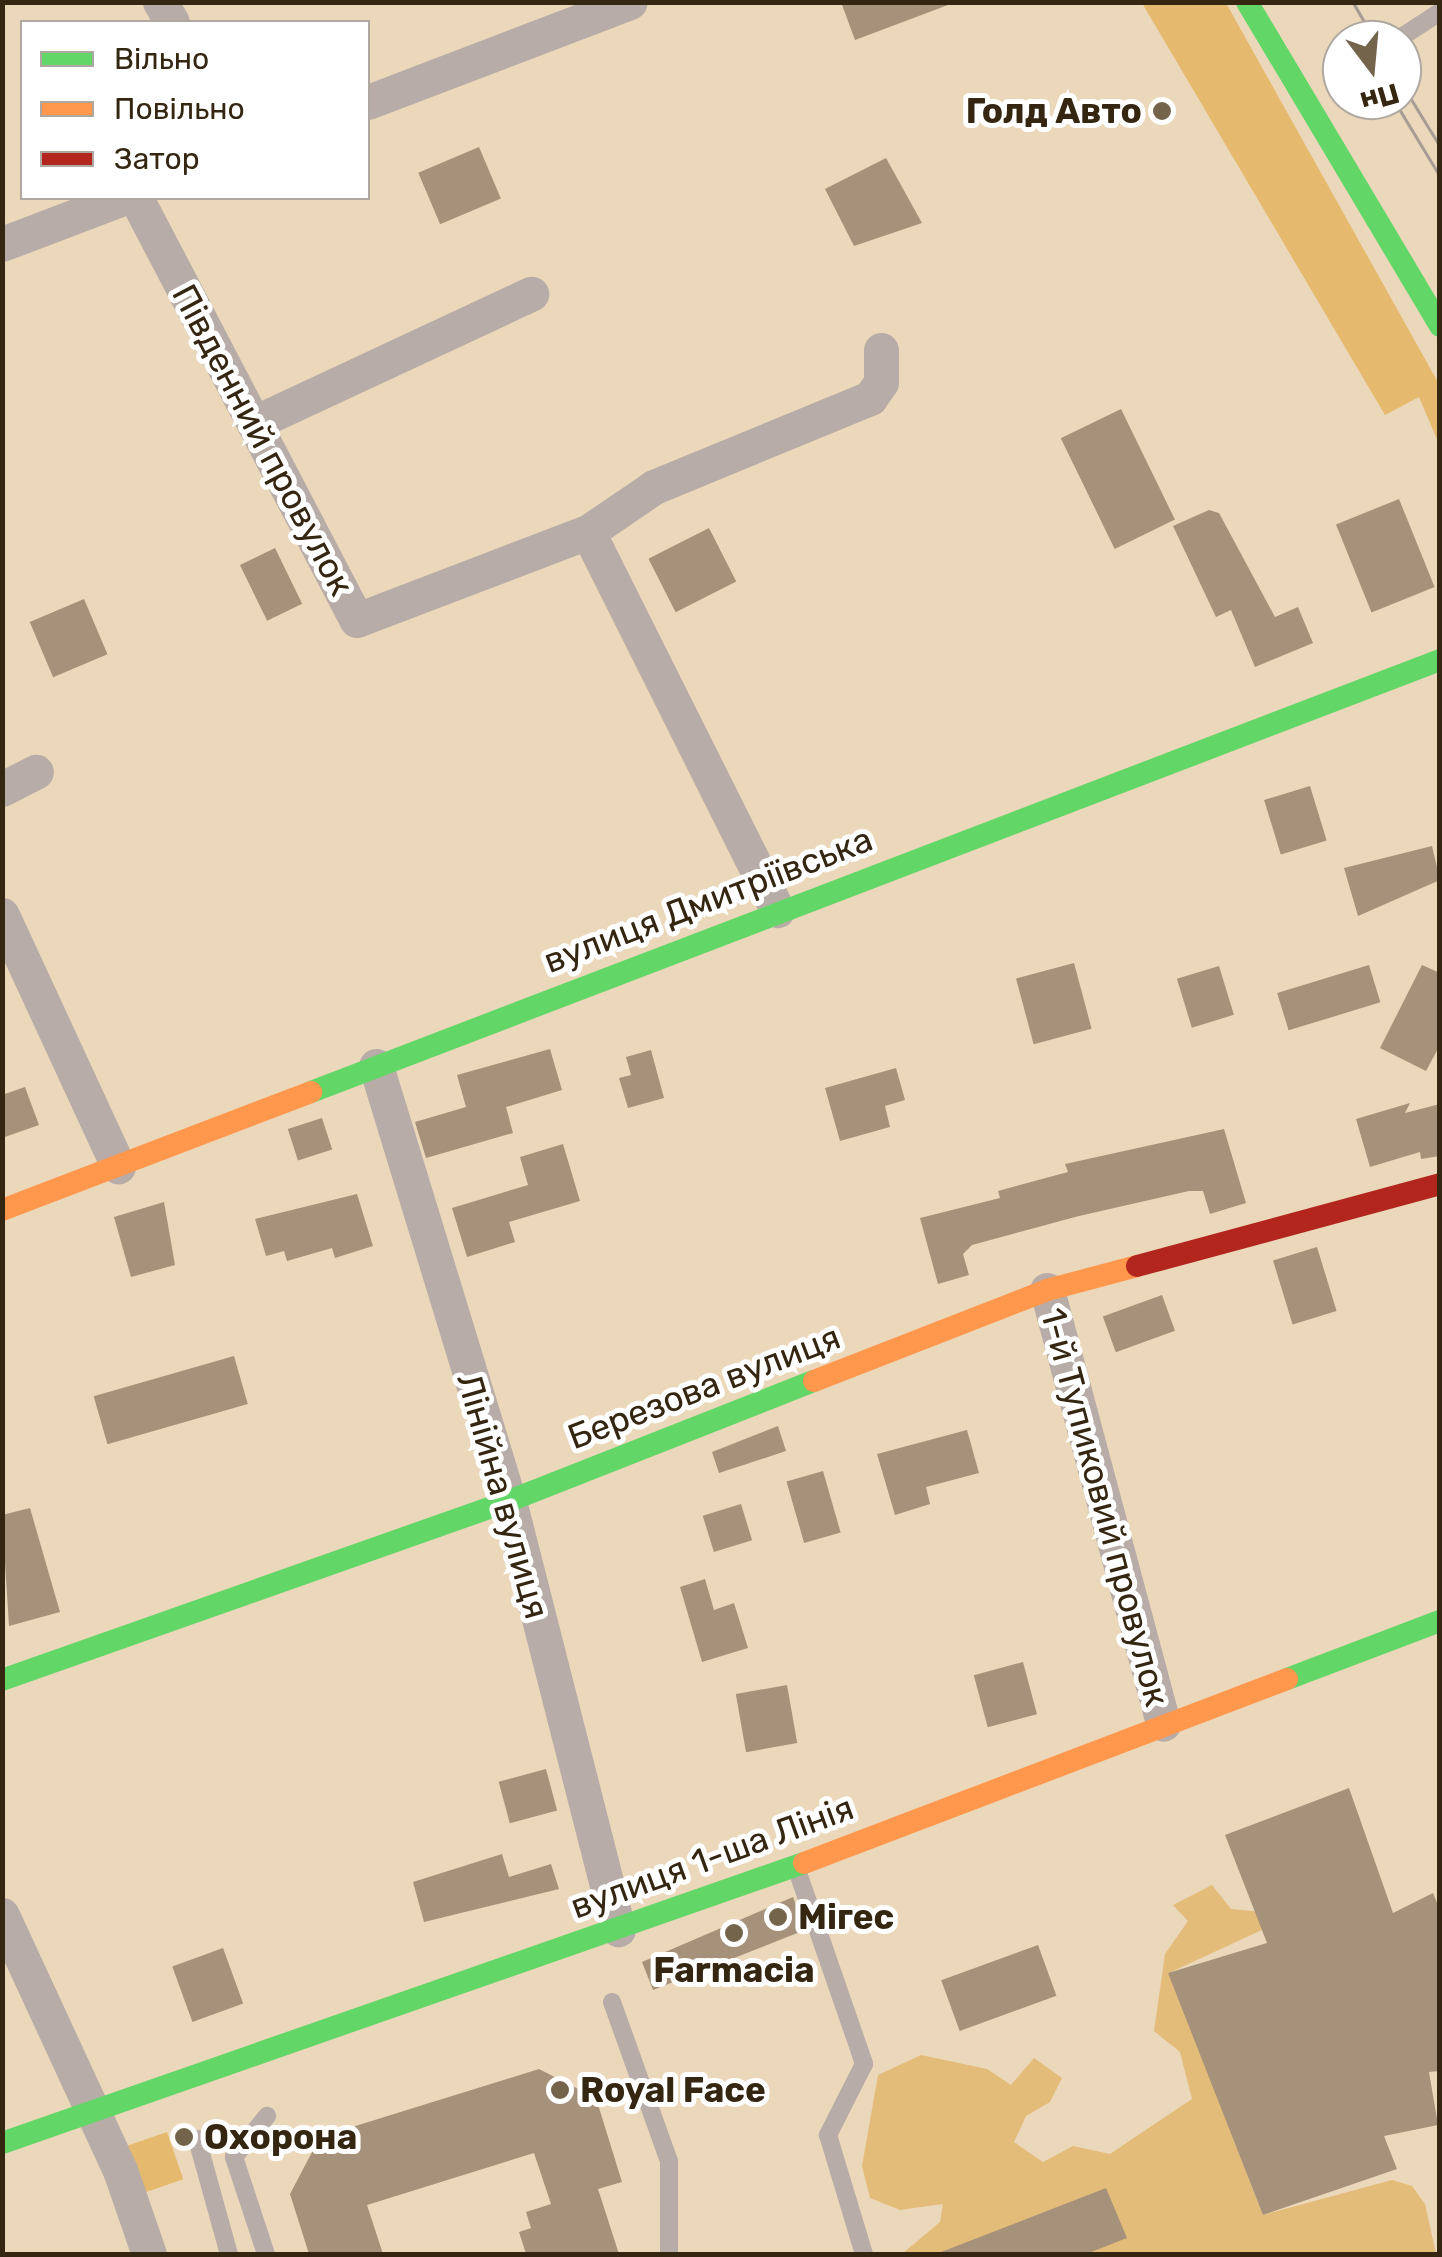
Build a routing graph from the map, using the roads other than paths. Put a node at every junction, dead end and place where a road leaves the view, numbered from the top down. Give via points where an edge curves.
1 (630, 2) edge
2 (1247, 2) edge
3 (559, 14) edge
4 (370, 101) edge
5 (118, 200) edge
6 (137, 200) edge
7 (2, 244) edge
8 (531, 294) dead end
9 (1440, 326) edge
10 (881, 350) dead end
11 (254, 423) junction
12 (588, 532) junction
13 (1440, 660) edge
14 (36, 772) dead end
15 (2, 788) edge
16 (777, 910) junction
17 (2, 915) edge
18 (376, 1066) junction
19 (118, 1166) junction
20 (1440, 1184) edge
21 (2, 1210) edge
22 (1047, 1290) junction
23 (509, 1501) junction
24 (1440, 1621) edge
25 (2, 1680) edge
26 (1164, 1724) junction
27 (796, 1866) junction
28 (2, 1915) edge
29 (618, 1930) junction
30 (612, 2002) dead end
31 (87, 2111) junction
32 (267, 2116) dead end
33 (197, 2139) dead end
34 (2, 2143) edge
35 (150, 2254) edge
36 (230, 2254) edge
37 (266, 2254) edge
38 (669, 2254) edge
39 (864, 2254) edge

1 - 3 street
2 - 9 street
3 - 4 street
5 - 7 street
6 - 11 street, Південний провулок
8 - 11 street
10 - 12 street via 881,382 870,398 654,487
11 - 12 street, Південний провулок via 357,620
12 - 16 street
13 - 16 street, вулиця Дмитріївська
14 - 15 street
16 - 18 street, вулиця Дмитріївська
17 - 19 street
18 - 19 street, вулиця Дмитріївська
18 - 23 street, Лінійна вулиця
19 - 21 street, вулиця Дмитріївська
20 - 22 street, Березова вулиця
22 - 23 street, Березова вулиця
22 - 26 street, 1-й Тупиковий провулок
23 - 25 street, Березова вулиця
23 - 29 street, Лінійна вулиця
24 - 26 street, вулиця 1-ша Лінія
26 - 27 street, вулиця 1-ша Лінія
27 - 29 street, вулиця 1-ша Лінія
27 - 39 lane via 864,2064 828,2135
28 - 31 street
29 - 31 street, вулиця 1-ша Лінія
30 - 38 lane via 670,2161
31 - 34 street, вулиця 1-ша Лінія
31 - 35 street via 120,2170
32 - 37 lane via 234,2157
33 - 36 lane

